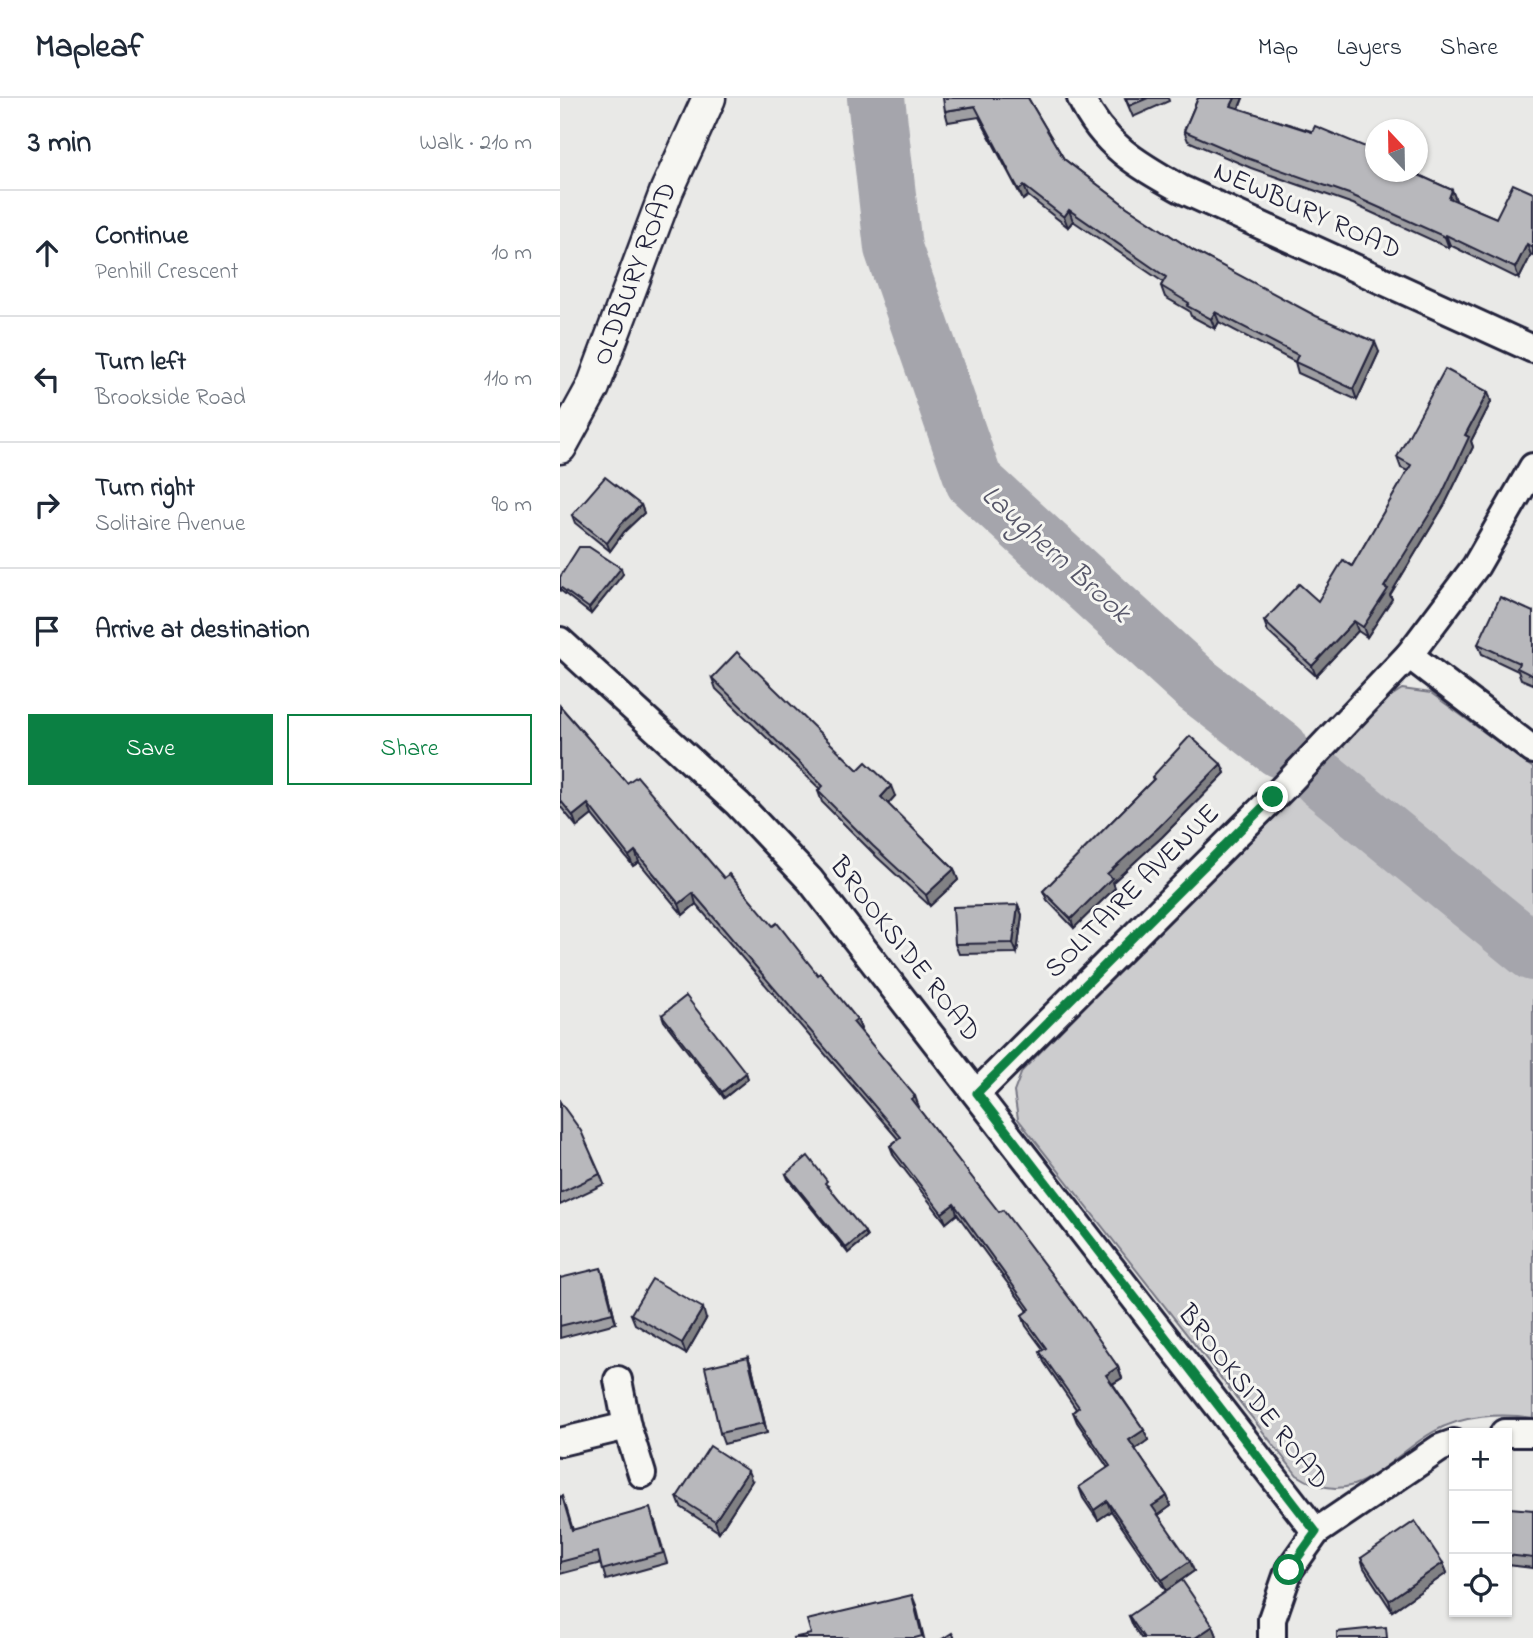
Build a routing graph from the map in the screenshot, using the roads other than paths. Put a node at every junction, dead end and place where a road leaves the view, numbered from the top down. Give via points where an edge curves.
1 (709, 98) edge
2 (1081, 98) edge
3 (1533, 349) edge
4 (560, 447) edge
5 (1533, 467) edge
6 (560, 641) edge
7 (1409, 655) junction
8 (1533, 750) edge
9 (977, 1093) junction
10 (618, 1380) dead end
11 (627, 1426) junction
12 (1512, 1433) edge
13 (1533, 1433) edge
14 (560, 1442) edge
15 (1449, 1445) edge
16 (642, 1474) dead end
17 (1316, 1532) junction
18 (1272, 1638) edge

1 - 4 street, OLDBURY ROAD via 667,190 593,387
2 - 3 street, NEWBURY ROAD via 1094,124 1131,160 1181,189
5 - 7 street, SOLITAIRE AVENUE via 1476,566
6 - 9 street, BROOKSIDE ROAD via 738,804 810,880
7 - 8 street
7 - 9 street, SOLITAIRE AVENUE
9 - 17 street, BROOKSIDE ROAD
10 - 11 street
11 - 14 street
11 - 16 street
12 - 13 street
15 - 17 street
17 - 18 street via 1289,1570 1272,1619

